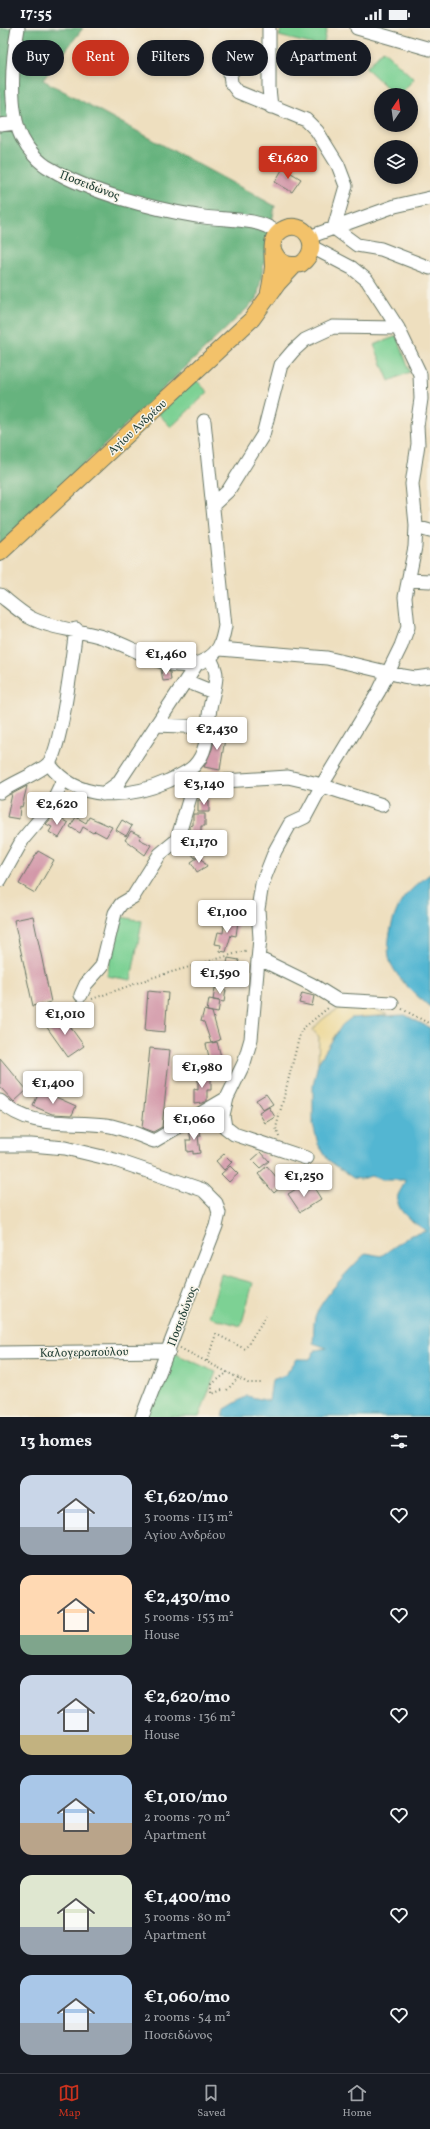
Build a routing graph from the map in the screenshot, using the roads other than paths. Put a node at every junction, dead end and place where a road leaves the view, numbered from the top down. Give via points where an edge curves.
1 (18, 28) edge
2 (269, 28) edge
3 (357, 28) edge
4 (430, 49) edge
5 (230, 76) edge
6 (271, 107) junction
7 (16, 123) junction
8 (0, 125) edge
9 (430, 198) edge
10 (334, 228) junction
11 (278, 233) junction
12 (310, 242) junction
13 (274, 252) junction
14 (294, 266) junction
15 (430, 268) edge
16 (268, 296) junction
17 (398, 328) junction
18 (204, 421) dead end
19 (213, 505) junction
20 (416, 527) junction
21 (430, 531) edge
22 (0, 553) edge
23 (408, 580) junction
24 (430, 581) edge
25 (0, 595) edge
26 (76, 629) junction
27 (215, 653) junction
28 (196, 665) junction
29 (388, 672) junction
30 (430, 676) edge
31 (186, 681) junction
32 (213, 692) junction
33 (156, 725) junction
34 (208, 727) junction
35 (48, 764) junction
36 (63, 780) junction
37 (322, 785) junction
38 (0, 792) edge
39 (103, 794) junction
40 (382, 805) dead end
41 (0, 880) edge
42 (258, 953) junction
43 (83, 1000) road end
44 (392, 1004) road end
45 (227, 1098) junction
46 (0, 1101) edge
47 (0, 1145) edge
48 (306, 1158) dead end
49 (170, 1348) junction
50 (0, 1353) edge
51 (142, 1417) edge

1 - 7 street, Ποσειδώνος via 14,87
2 - 6 street
3 - 4 street
5 - 6 street via 231,83 238,92
6 - 10 street via 306,120 317,132 338,165 346,186
7 - 8 street
7 - 11 street, Ποσειδώνος via 22,139 34,155 50,169 71,179 124,198 162,208 198,216 263,223
9 - 10 street via 414,200
10 - 12 street
10 - 15 street via 357,245 381,249
11 - 12 main road via 286,228 301,229
11 - 13 main road, Αγίου Ανδρέου via 274,240
12 - 14 main road, Αγίου Ανδρέου via 306,260
12 - 17 street via 367,280
13 - 14 main road via 281,262
13 - 16 main road, Αγίου Ανδρέου
14 - 16 main road, Αγίου Ανδρέου
16 - 22 main road, Αγίου Ανδρέου via 252,319 223,347
17 - 19 street via 333,327 305,340 281,365 263,435 228,492
17 - 20 street via 420,374 418,444 412,484
18 - 19 street
19 - 27 street via 225,626
20 - 21 street
20 - 23 street via 414,555
23 - 24 street
23 - 29 street via 405,597 408,627
25 - 26 street via 30,617 49,625
26 - 28 street via 106,638 161,662 183,666
26 - 35 street via 56,746
27 - 28 street
27 - 29 street via 327,658
27 - 32 street via 216,674
28 - 31 street
29 - 30 street via 415,678
29 - 37 street
31 - 32 street
31 - 33 street
32 - 34 street
33 - 34 street
33 - 39 street via 118,783
34 - 39 street via 200,756 183,774 158,785 129,793
35 - 36 street
35 - 38 street
36 - 39 street via 74,786
36 - 41 street via 50,806 23,839
37 - 40 street
37 - 42 street via 305,817 290,824 275,851 262,884 258,909
37 - 43 street via 288,777 207,782 196,787 190,797 177,840 160,854 133,897 121,904 115,912 102,966 86,984
42 - 44 street via 337,1000
42 - 45 street via 251,1039 244,1063
45 - 46 street via 154,1141 122,1128 104,1124 60,1124 23,1116
45 - 48 street via 223,1115 226,1127 234,1134
47 - 49 street, Ποσειδώνος via 48,1146 114,1160 203,1190 216,1203 219,1213
49 - 50 street, Καλογεροπούλου
49 - 51 street, Ποσειδώνος

